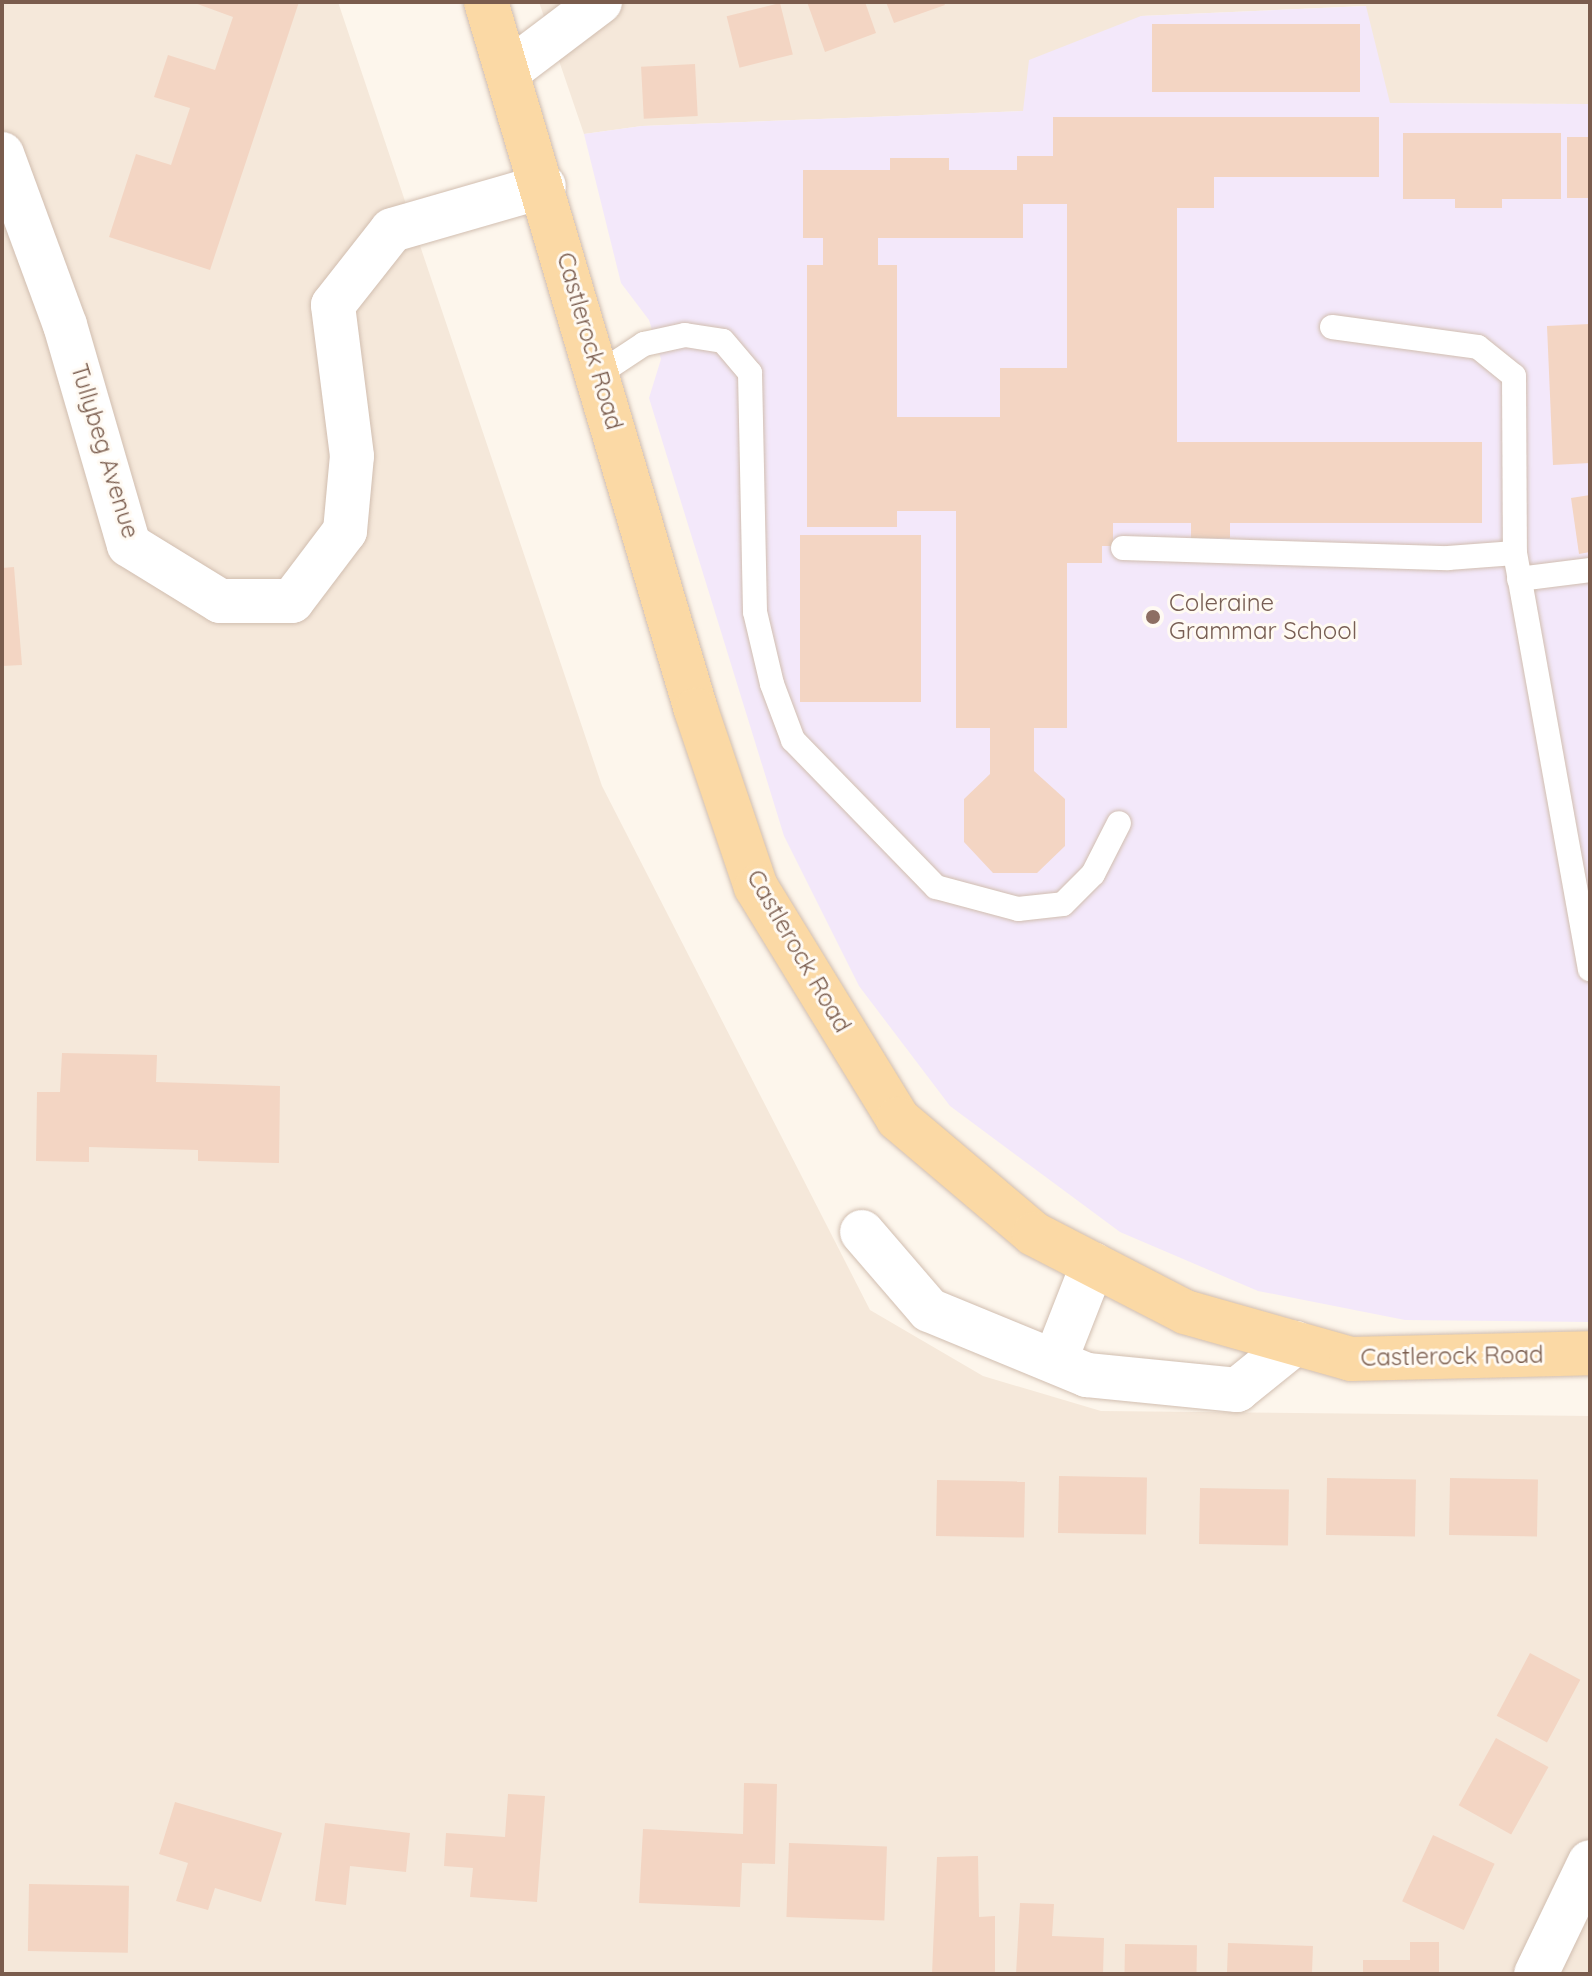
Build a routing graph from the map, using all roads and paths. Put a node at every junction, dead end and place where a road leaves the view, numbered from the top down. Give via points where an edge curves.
1 (486, 2) edge
2 (578, 8) edge
3 (510, 70) junction
4 (2, 154) edge
5 (544, 186) junction
6 (1332, 327) dead end
7 (600, 373) junction
8 (1123, 548) dead end
9 (1515, 553) junction
10 (1590, 570) edge
11 (1519, 579) junction
12 (1119, 823) dead end
13 (1590, 969) edge
14 (862, 1232) dead end
15 (1093, 1264) junction
16 (1295, 1343) junction
17 (1590, 1353) edge
18 (1055, 1361) junction
19 (1590, 1862) edge
20 (1536, 1974) edge

1 - 3 main road, Castlerock Road
2 - 3 street
3 - 5 main road, Castlerock Road
4 - 5 street, Tullybeg Avenue via 65,325 129,545 220,601 292,601 345,531 352,456 333,305 392,230
5 - 7 main road, Castlerock Road
6 - 9 lane via 1478,347 1514,376
7 - 12 lane via 644,344 685,335 723,341 750,373 755,612 772,684 793,740 936,887 1018,909 1063,904 1093,874
7 - 15 main road, Castlerock Road via 696,710 756,887 898,1119 1034,1234
8 - 9 lane via 1448,558
9 - 11 lane
10 - 11 lane
11 - 13 lane
14 - 18 street via 929,1310
15 - 16 main road, Castlerock Road via 1185,1312
15 - 18 street
16 - 17 main road, Castlerock Road via 1351,1359
16 - 18 street via 1237,1390 1087,1375
19 - 20 street

